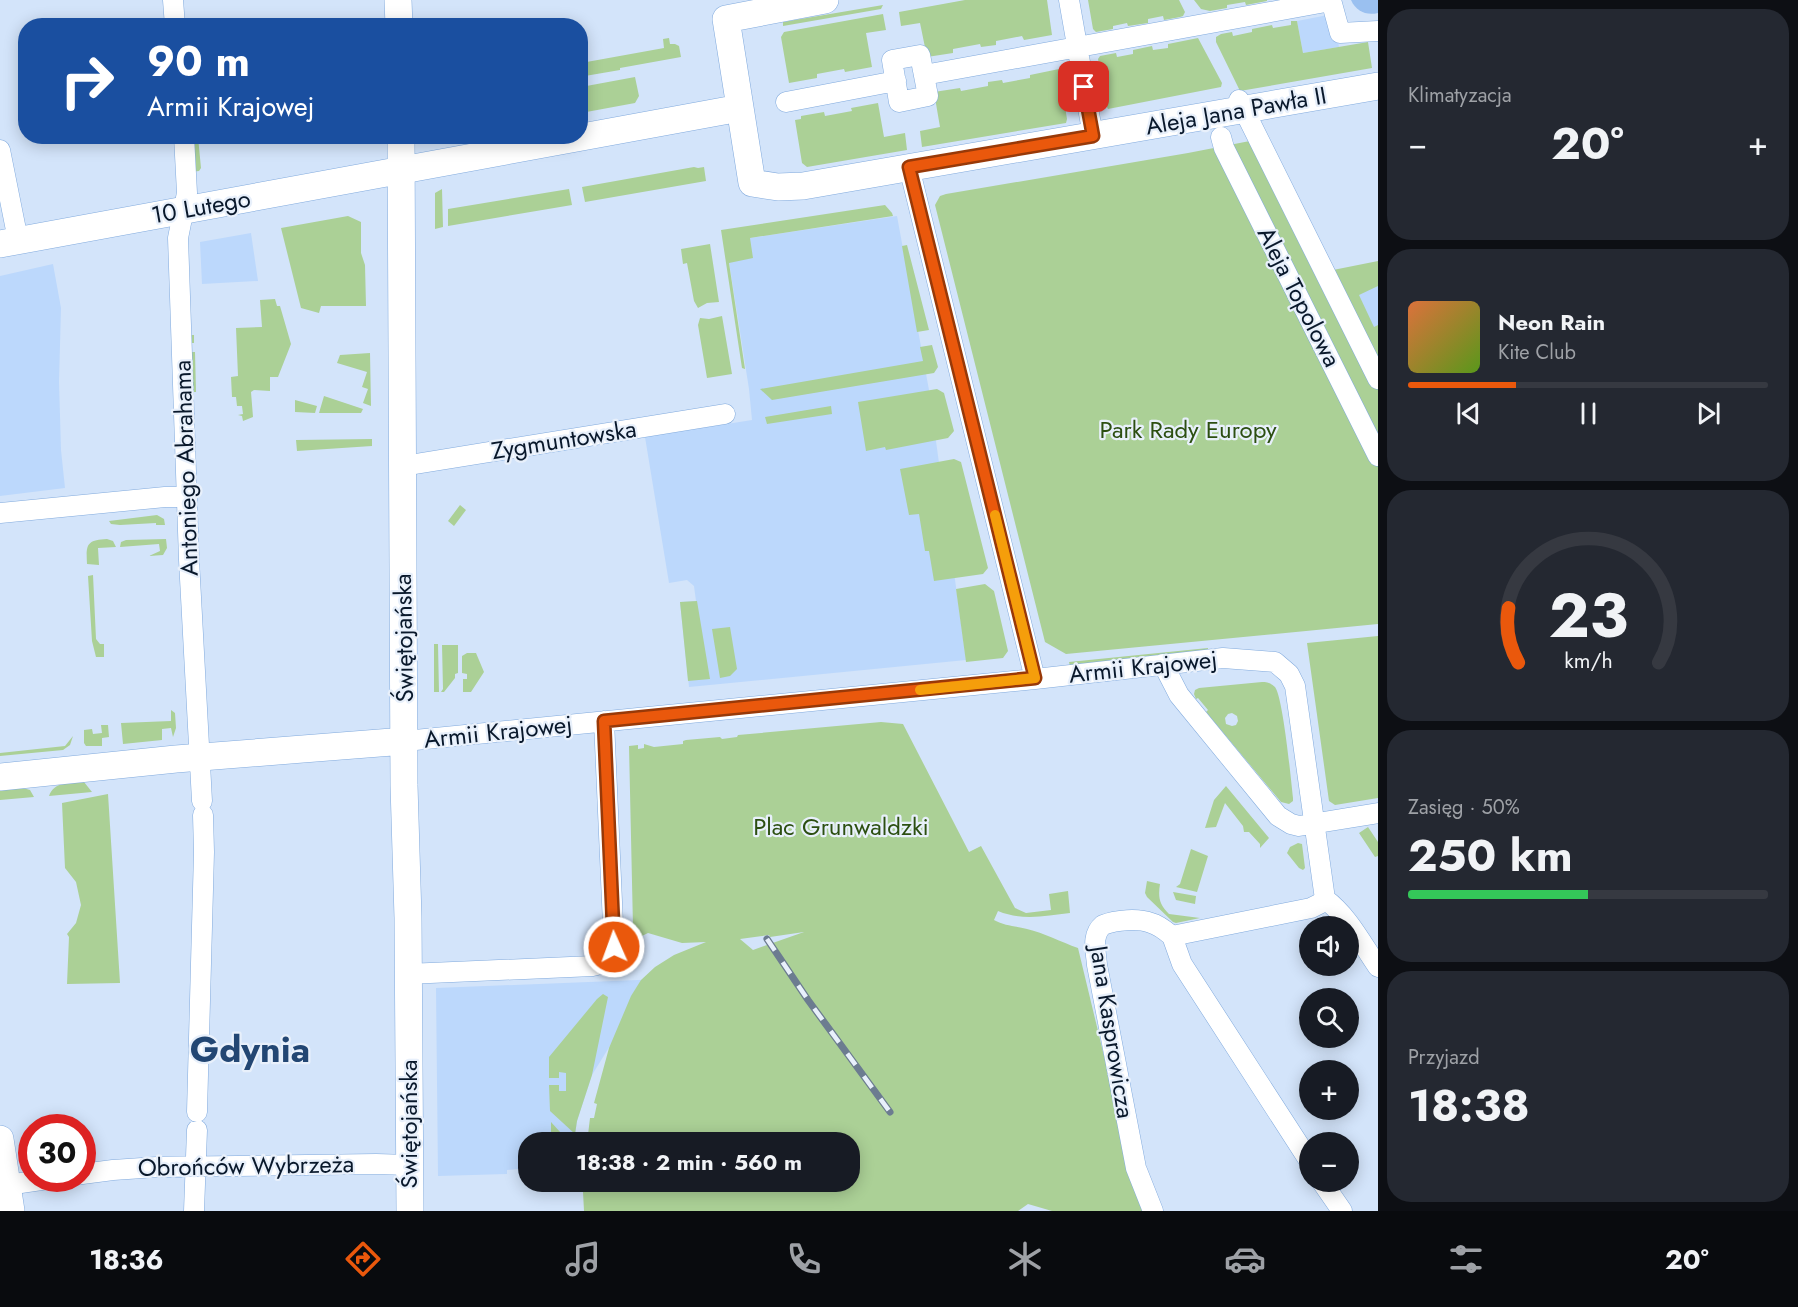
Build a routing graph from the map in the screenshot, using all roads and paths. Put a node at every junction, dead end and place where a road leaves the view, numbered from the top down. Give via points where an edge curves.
1 (173, 0) edge
2 (399, 0) edge
3 (825, 0) edge
4 (1069, 0) edge
5 (1331, 1) edge
6 (726, 10) edge
7 (174, 18) edge
8 (399, 18) edge
9 (1378, 31) edge
10 (1077, 48) junction
11 (1378, 86) edge
12 (786, 102) dead end
13 (740, 108) junction
14 (1245, 112) junction
15 (588, 136) edge
16 (1093, 136) junction
17 (1221, 137) dead end
18 (185, 144) edge
19 (401, 144) edge
20 (543, 144) edge
21 (0, 150) edge
22 (909, 167) junction
23 (401, 170) junction
24 (184, 210) junction
25 (9, 242) edge
26 (1378, 378) edge
27 (725, 414) dead end
28 (1378, 456) edge
29 (403, 466) junction
30 (187, 496) junction
31 (0, 513) edge
32 (1163, 664) junction
33 (1035, 678) junction
34 (604, 721) junction
35 (405, 741) junction
36 (199, 758) junction
37 (0, 777) edge
38 (1378, 813) edge
39 (1314, 824) junction
40 (1325, 899) junction
41 (1172, 936) junction
42 (1378, 967) edge
43 (407, 974) junction
44 (0, 1139) edge
45 (1299, 1145) edge
46 (409, 1165) junction
47 (196, 1166) junction
48 (96, 1172) edge
49 (18, 1183) edge
50 (3, 1185) edge
51 (1329, 1192) edge
52 (11, 1211) edge
53 (194, 1211) edge
54 (410, 1211) edge
55 (1153, 1211) edge
56 (1342, 1211) edge

1 - 7 street
2 - 8 street
3 - 6 street
4 - 10 street
5 - 9 street via 1340,33
5 - 10 street
6 - 13 street
10 - 12 street via 924,75 920,55 892,60 896,81
10 - 16 street
11 - 14 street, Aleja Jana Pawła II
13 - 15 street, 10 Lutego
13 - 22 street, Aleja Jana Pawła II via 752,183 803,186
14 - 16 street, Aleja Jana Pawła II
14 - 26 street, Aleja Topolowa
16 - 22 street, Aleja Jana Pawła II
17 - 28 street, Aleja Topolowa
18 - 24 street, Antoniego Abrahama
19 - 23 street, Świętojańska
20 - 23 street, 10 Lutego
21 - 25 street
22 - 33 street
23 - 24 street, 10 Lutego
23 - 29 street, Świętojańska
24 - 25 street, 10 Lutego
24 - 30 street, Antoniego Abrahama via 178,238
27 - 29 street, Zygmuntowska
29 - 35 street, Świętojańska
30 - 31 street
30 - 36 street, Antoniego Abrahama
32 - 33 street, Armii Krajowej
32 - 39 street via 1179,695 1278,816 1299,826
32 - 39 street, Armii Krajowej via 1223,658 1275,662 1281,666 1295,686
33 - 34 street, Armii Krajowej
34 - 35 street, Armii Krajowej
34 - 43 street via 614,947 611,957 593,966
35 - 36 street, Armii Krajowej
35 - 43 street, Świętojańska
36 - 37 street, Armii Krajowej
36 - 47 street, Antoniego Abrahama via 204,852
38 - 39 street
39 - 40 street
40 - 41 street via 1311,908
40 - 42 street via 1343,917
41 - 45 street via 1182,964
41 - 55 street, Jana Kasprowicza via 1150,922 1119,922 1103,925 1095,940 1136,1168
43 - 46 street, Świętojańska
44 - 50 street
46 - 47 street, Obrońców Wybrzeża
46 - 54 street, Świętojańska
47 - 48 street, Obrońców Wybrzeża
47 - 53 street, Antoniego Abrahama
49 - 50 street
50 - 52 street
51 - 56 street

